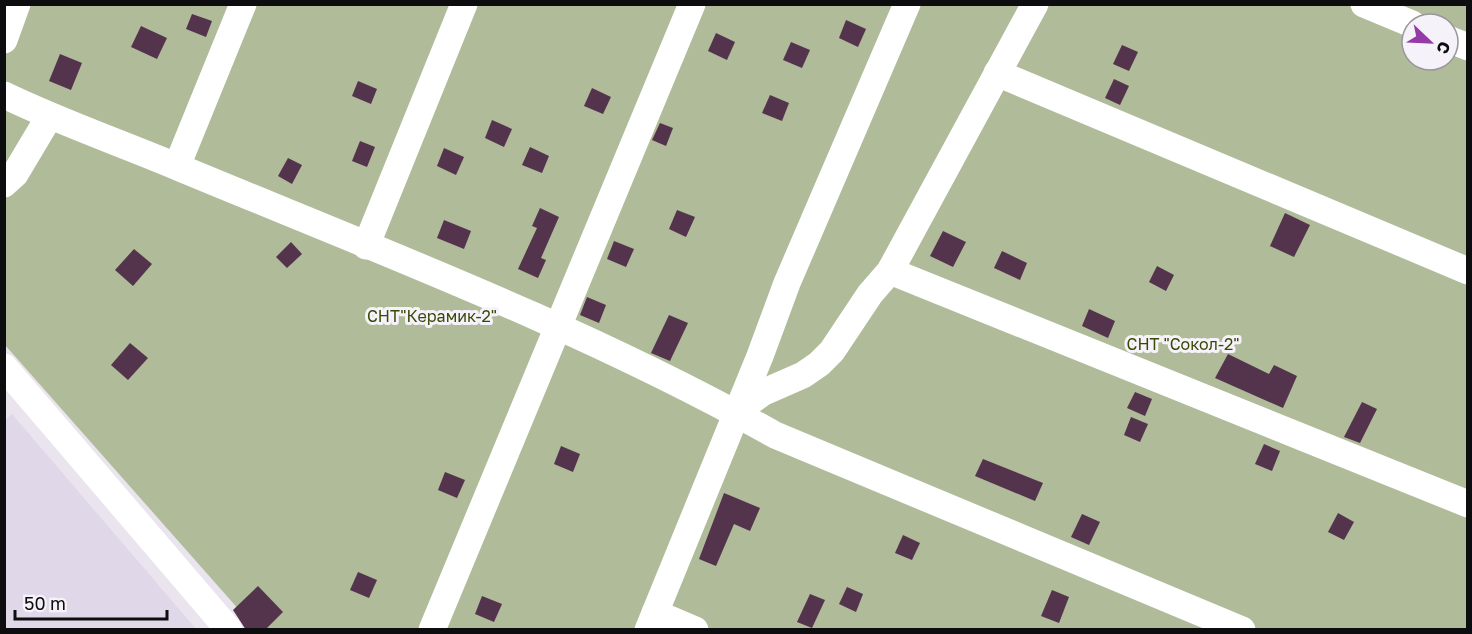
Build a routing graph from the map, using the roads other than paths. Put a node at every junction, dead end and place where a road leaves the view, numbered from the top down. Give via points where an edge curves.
1 (17, 4) edge
2 (243, 4) edge
3 (464, 4) edge
4 (692, 4) edge
5 (907, 4) edge
6 (1035, 4) edge
7 (1364, 4) edge
8 (1400, 19) edge
9 (4, 40) edge
10 (997, 74) junction
11 (4, 95) edge
12 (50, 117) junction
13 (177, 166) junction
14 (4, 184) edge
15 (366, 246) junction
16 (890, 271) junction
17 (1467, 271) edge
18 (558, 327) junction
19 (4, 367) edge
20 (735, 412) junction
21 (1467, 504) edge
22 (651, 621) edge
23 (229, 630) edge
24 (432, 630) edge
25 (694, 630) edge
26 (1242, 630) edge

1 - 9 street
2 - 13 street
3 - 15 street
4 - 18 street
5 - 20 street
6 - 10 street
7 - 8 street
10 - 16 street
10 - 17 street
11 - 12 street
12 - 13 street
12 - 14 street via 15,174
13 - 15 street
15 - 18 street
16 - 20 street via 819,364 762,393
16 - 21 street
18 - 20 street
18 - 24 street
19 - 23 street
20 - 22 street
20 - 26 street via 786,439
22 - 25 street

